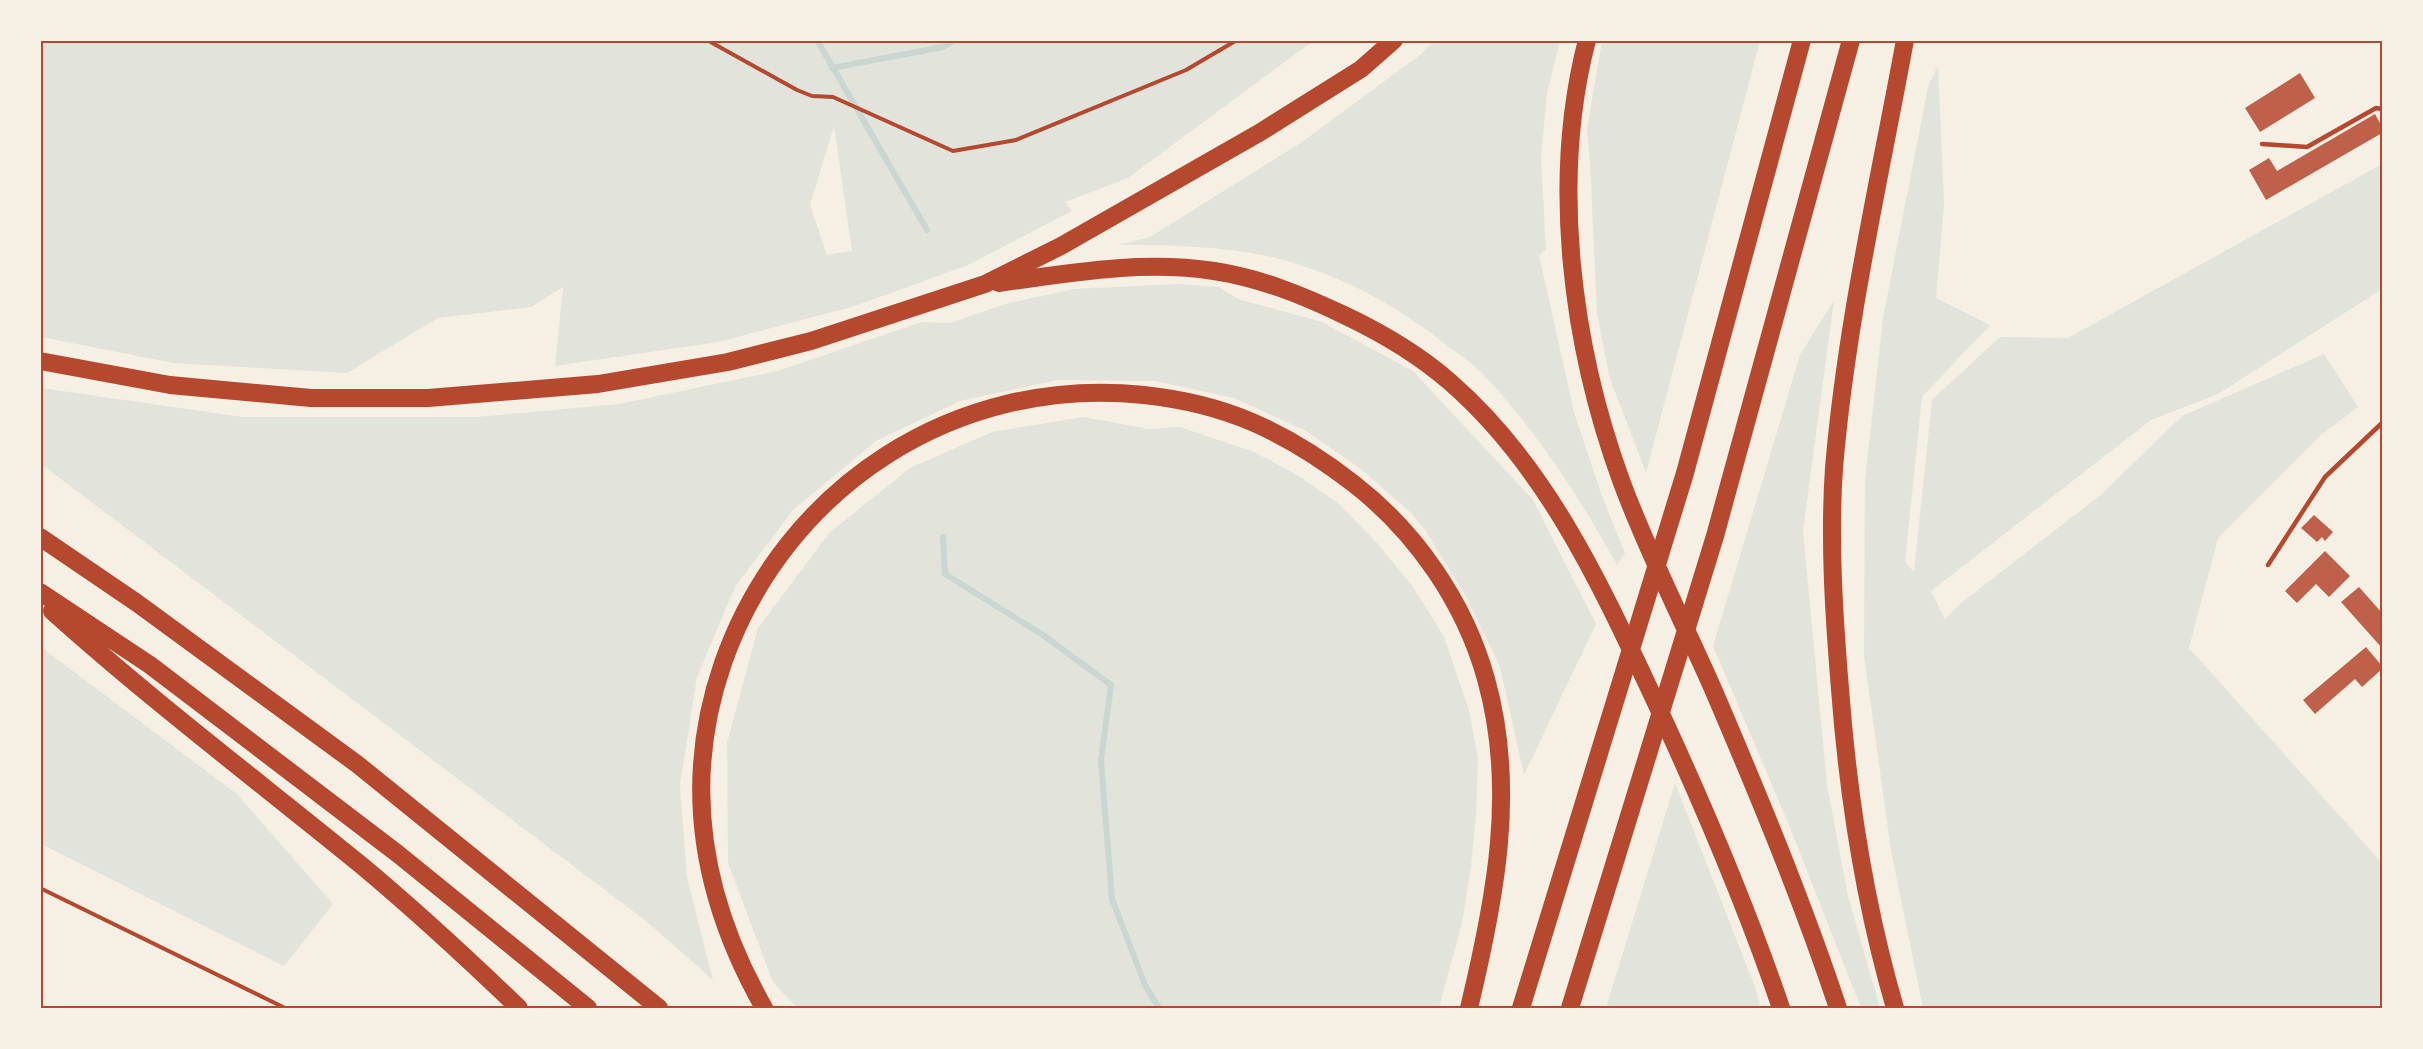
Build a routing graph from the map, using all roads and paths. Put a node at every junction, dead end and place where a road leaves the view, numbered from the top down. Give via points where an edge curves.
1 (707, 40) edge
2 (1237, 40) edge
3 (1394, 40) edge
4 (1587, 40) edge
5 (1802, 40) edge
6 (1851, 40) edge
7 (1905, 40) edge
8 (2382, 110) edge
9 (2262, 144) dead end
10 (985, 284) junction
11 (40, 361) edge
12 (2382, 423) edge
13 (40, 537) edge
14 (2268, 565) dead end
15 (40, 592) edge
16 (40, 600) edge
17 (40, 888) edge
18 (285, 1008) edge
19 (519, 1008) edge
20 (588, 1008) edge
21 (659, 1008) edge
22 (764, 1008) edge
23 (1469, 1008) edge
24 (1521, 1008) edge
25 (1570, 1008) edge
26 (1781, 1008) edge
27 (1838, 1008) edge
28 (1895, 1008) edge

1 - 2 path via 812,96 835,98 953,151 1016,140 1186,70
3 - 10 highway via 1361,69 1259,134 1061,246
4 - 27 highway via 1573,122 1570,230 1577,310 1595,399 1632,509 1764,811
5 - 24 highway via 1685,473
6 - 25 highway via 1715,536
7 - 28 highway via 1846,368 1834,469 1833,596 1843,728 1853,813 1882,964
8 - 9 lane via 2376,108 2307,147
10 - 11 highway via 811,341 728,362 598,384 512,392 428,398 311,398 170,385
10 - 26 highway via 1142,266 1214,271 1252,279 1308,298 1367,326 1450,382 1497,429 1540,484 1608,601 1685,765
12 - 14 lane via 2325,477
13 - 21 highway via 357,764
15 - 20 highway via 179,687 398,854
16 - 19 highway via 121,673 363,867
17 - 18 path
22 - 23 highway via 745,975 722,918 711,884 701,817 702,760 711,703 726,656 753,597 806,523 837,492 897,448 970,414 1087,391 1198,404 1249,421 1300,446 1381,507 1443,584 1468,629 1486,680 1502,774 1496,884

